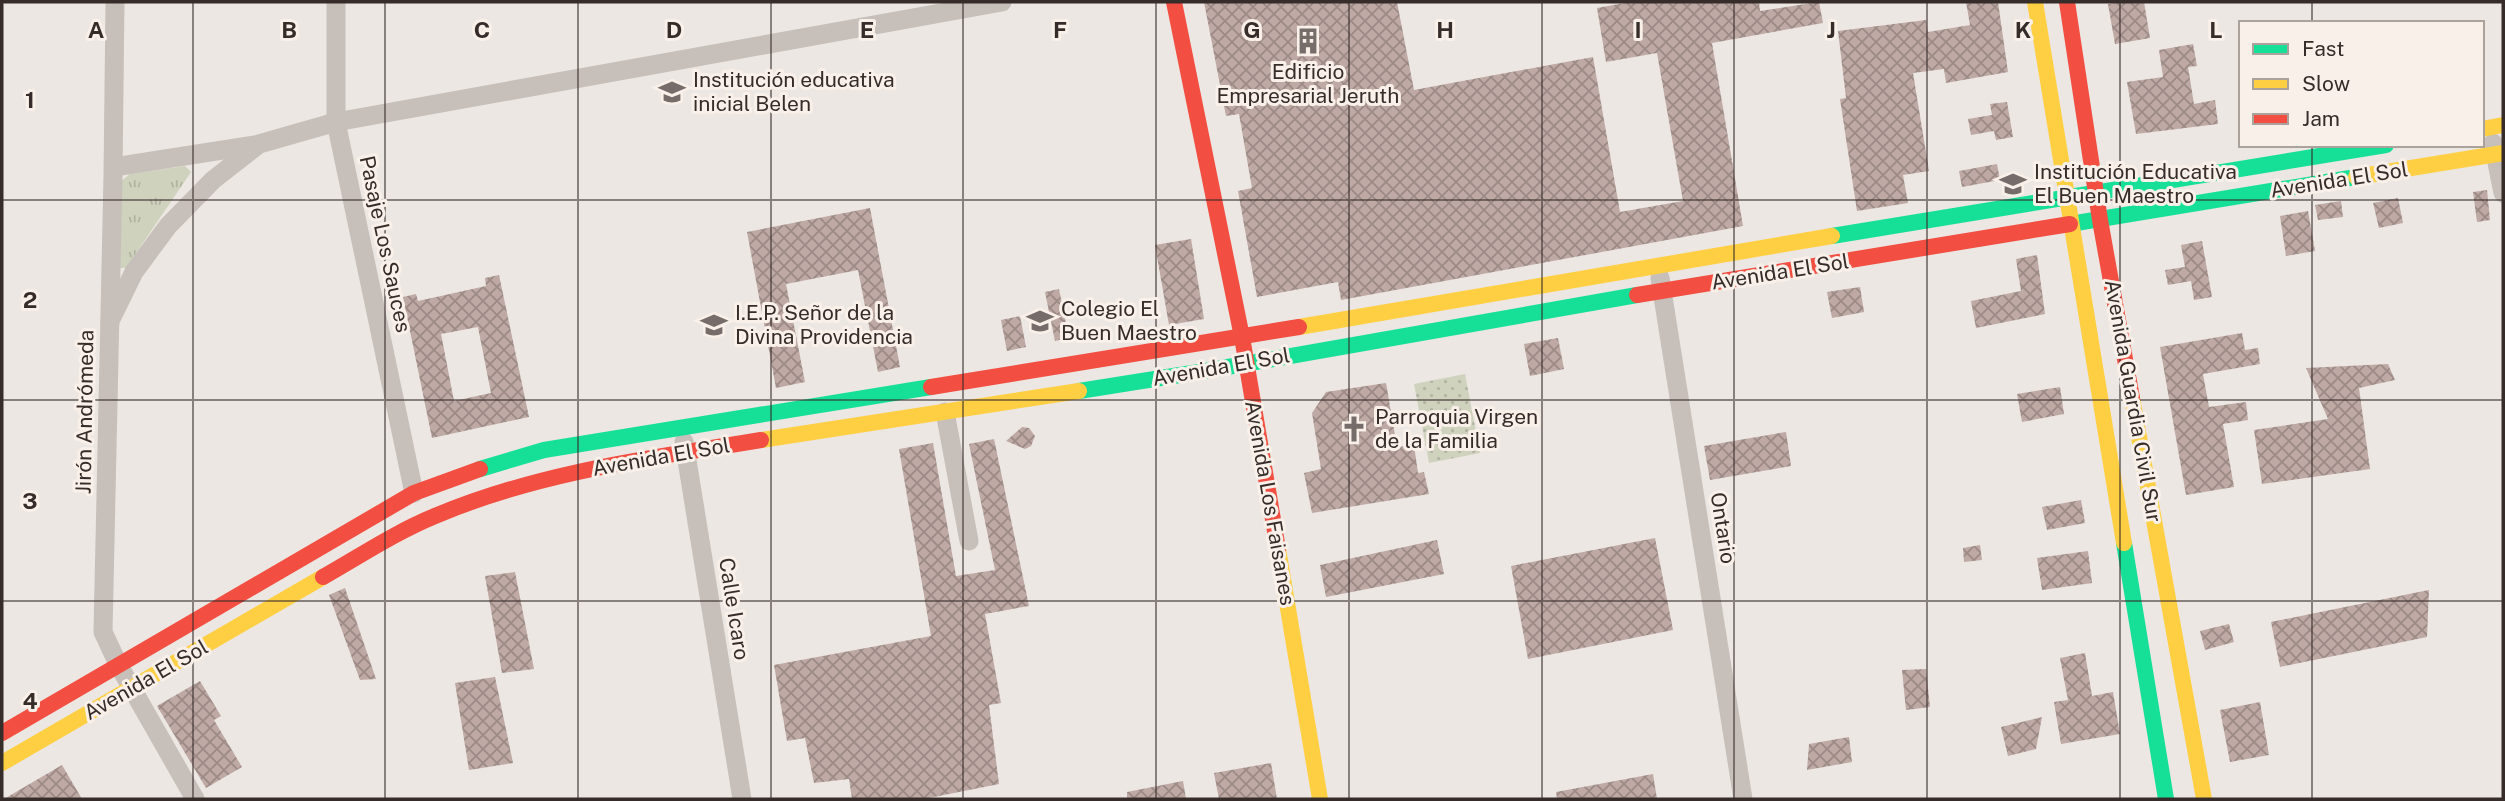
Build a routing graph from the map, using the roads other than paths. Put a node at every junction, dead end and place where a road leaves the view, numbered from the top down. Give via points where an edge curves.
1 (115, 2) edge
2 (336, 2) edge
3 (1002, 2) edge
4 (1174, 2) edge
5 (2035, 2) edge
6 (2067, 2) edge
7 (336, 122) junction
8 (2492, 127) edge
9 (259, 144) junction
10 (2374, 147) edge
11 (2499, 154) edge
12 (114, 167) junction
13 (2503, 193) edge
14 (2097, 194) junction
15 (2067, 199) junction
16 (1942, 220) junction
17 (2101, 220) junction
18 (2071, 225) junction
19 (1945, 246) junction
20 (1657, 265) junction
21 (1662, 291) junction
22 (110, 321) junction
23 (1242, 337) junction
24 (1246, 363) junction
25 (945, 412) junction
26 (681, 427) junction
27 (686, 452) junction
28 (414, 493) junction
29 (969, 541) dead end
30 (118, 664) junction
31 (132, 688) junction
32 (2, 733) edge
33 (2, 763) edge
34 (195, 799) edge
35 (742, 799) edge
36 (1320, 799) edge
37 (1743, 799) edge
38 (2166, 799) edge
39 (2204, 799) edge

1 - 12 street, Jirón Andrómeda
2 - 7 street, Pasaje Los Sauces
3 - 7 street
4 - 23 main road, Avenida Los Faisanes
5 - 15 main road, Avenida Guardia Civil Sur
6 - 14 main road, Avenida Guardia Civil Sur
7 - 9 street
7 - 28 street, Pasaje Los Sauces
8 - 11 street
9 - 12 street
9 - 22 street via 212,180 168,226 134,272
10 - 14 main road, Avenida El Sol
11 - 13 street
11 - 17 main road, Avenida El Sol
12 - 22 street, Jirón Andrómeda
14 - 15 main road, Avenida El Sol
14 - 17 main road, Avenida Guardia Civil Sur
15 - 16 main road, Avenida El Sol
15 - 18 main road, Avenida Guardia Civil Sur
16 - 19 main road
16 - 20 main road, Avenida El Sol
17 - 18 main road, Avenida El Sol
17 - 39 main road, Avenida Guardia Civil Sur
18 - 19 main road, Avenida El Sol
18 - 38 main road, Avenida Guardia Civil Sur
19 - 21 main road, Avenida El Sol
20 - 21 street, Ontario
20 - 23 main road, Avenida El Sol
21 - 24 main road, Avenida El Sol
21 - 37 street, Ontario
22 - 30 street, Jirón Andrómeda via 103,632
23 - 24 main road, Avenida Los Faisanes
23 - 26 main road, Avenida El Sol
24 - 25 main road, Avenida El Sol
24 - 36 main road, Avenida Los Faisanes
25 - 27 main road, Avenida El Sol
25 - 29 street
26 - 27 street, Calle Icaro
26 - 28 main road, Avenida El Sol via 544,450
27 - 31 main road, Avenida El Sol via 538,480 434,516
27 - 35 street, Calle Icaro
28 - 30 main road, Avenida El Sol
30 - 31 street, Jirón Andrómeda
30 - 32 main road, Avenida El Sol
31 - 33 main road, Avenida El Sol
31 - 34 street, Jirón Andrómeda

